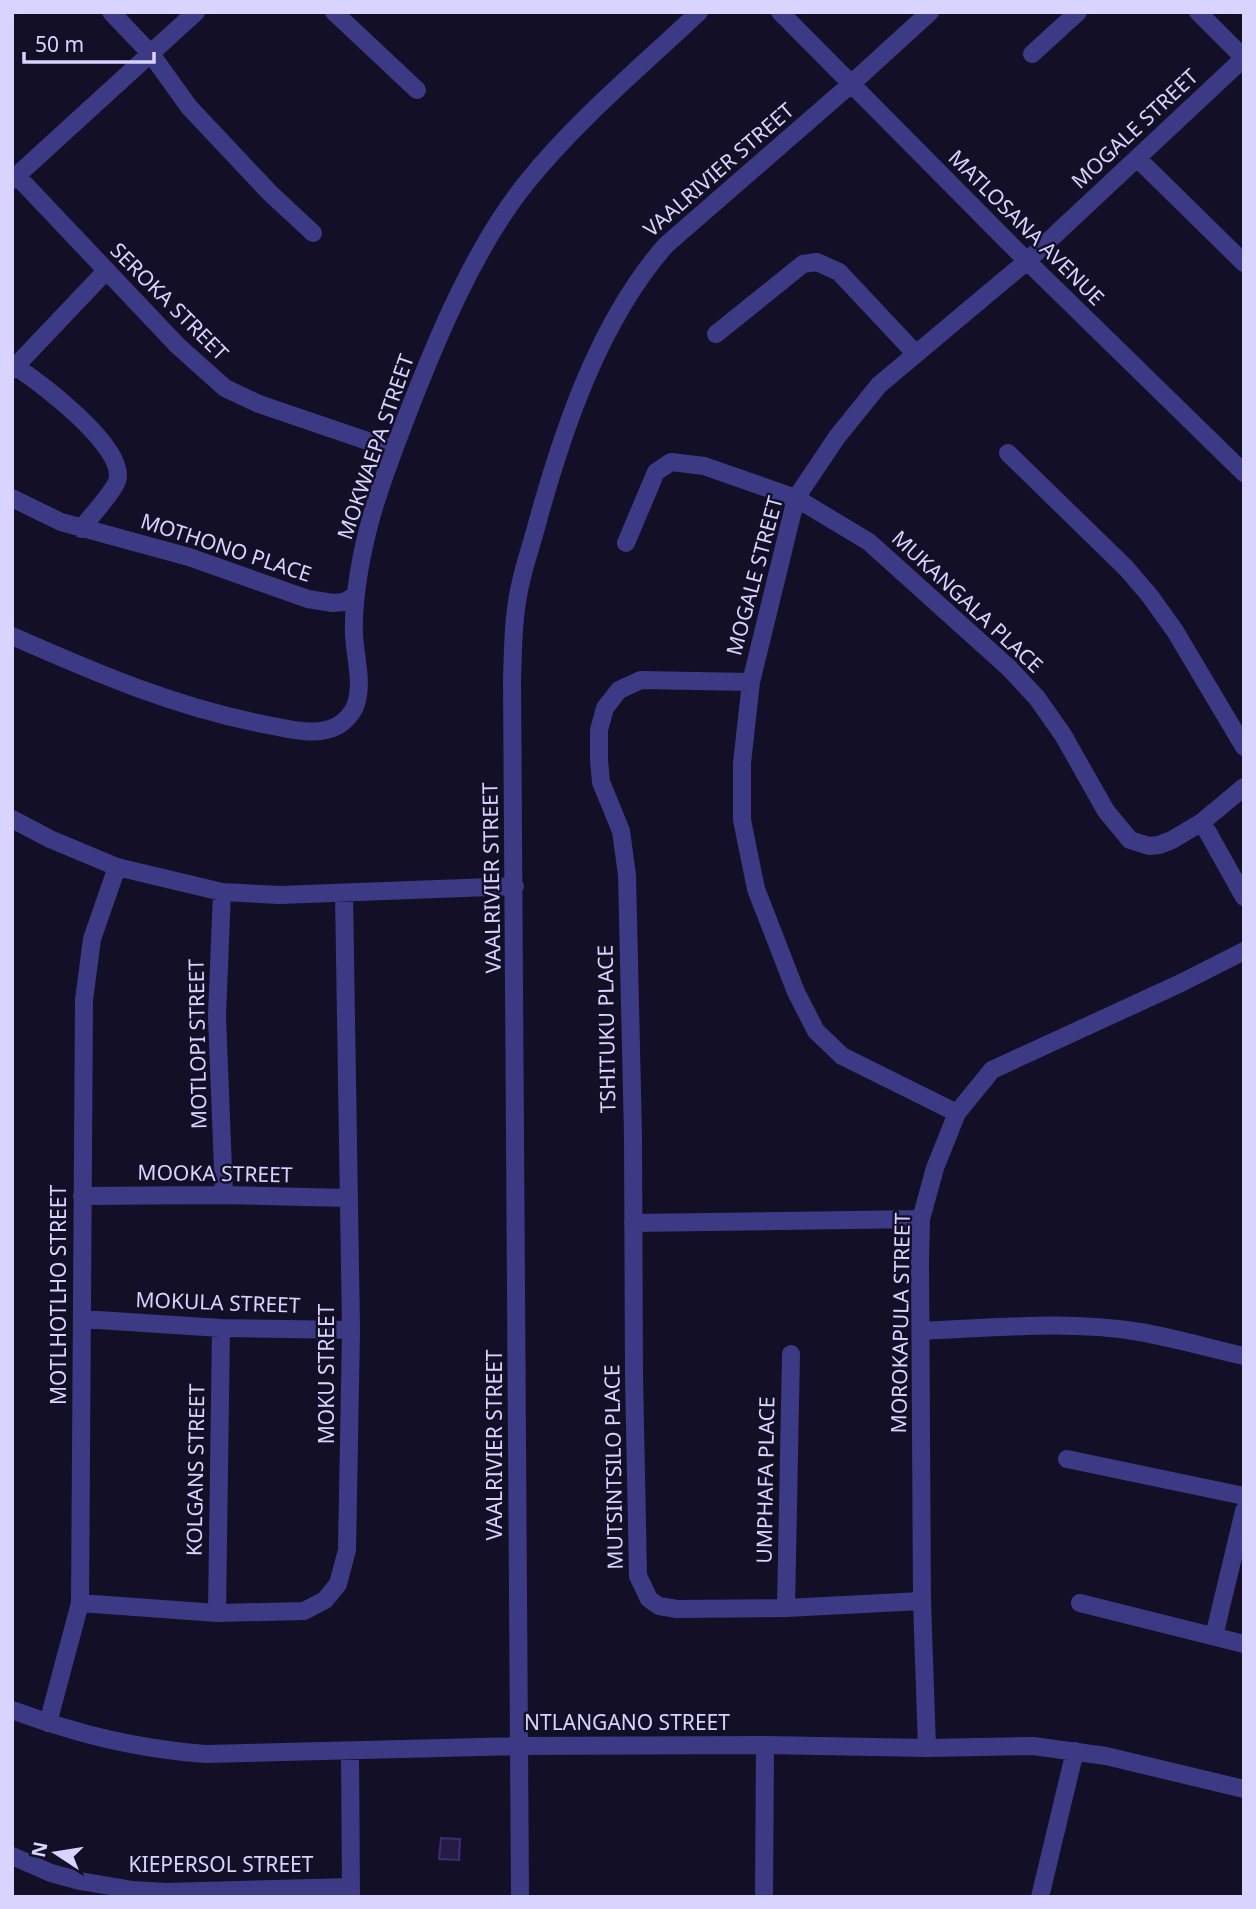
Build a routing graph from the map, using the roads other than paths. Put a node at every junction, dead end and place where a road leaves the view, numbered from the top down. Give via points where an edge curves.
1 (111, 12) edge
2 (196, 12) edge
3 (334, 12) edge
4 (699, 12) edge
5 (780, 12) edge
6 (930, 12) edge
7 (1078, 12) edge
8 (1198, 12) edge
9 (150, 54) junction
10 (1032, 54) dead end
11 (1244, 58) edge
12 (850, 85) junction
13 (417, 90) dead end
14 (1137, 158) junction
15 (15, 178) edge
16 (313, 233) dead end
17 (1027, 261) junction
18 (1244, 263) edge
19 (106, 271) junction
20 (716, 334) dead end
21 (915, 353) junction
22 (14, 368) edge
23 (394, 450) junction
24 (1008, 453) dead end
25 (1244, 473) edge
26 (12, 498) edge
27 (796, 498) junction
28 (81, 529) junction
29 (626, 543) dead end
30 (356, 596) junction
31 (12, 636) edge
32 (751, 682) junction
33 (1244, 747) edge
34 (1244, 787) edge
35 (12, 818) edge
36 (1202, 822) junction
37 (117, 867) junction
38 (515, 886) junction
39 (222, 892) junction
40 (344, 893) junction
41 (1244, 897) edge
42 (1244, 951) edge
43 (957, 1114) junction
44 (224, 1195) junction
45 (82, 1196) junction
46 (348, 1198) junction
47 (921, 1219) junction
48 (633, 1223) junction
49 (82, 1319) junction
50 (221, 1328) junction
51 (351, 1330) junction
52 (921, 1331) junction
53 (791, 1354) dead end
54 (1244, 1356) edge
55 (1067, 1458) dead end
56 (1244, 1496) edge
57 (1244, 1511) edge
58 (922, 1601) junction
59 (80, 1603) junction
60 (1080, 1604) dead end
61 (786, 1608) junction
62 (217, 1613) junction
63 (1214, 1636) junction
64 (1244, 1644) edge
65 (12, 1710) edge
66 (48, 1723) junction
67 (765, 1745) junction
68 (519, 1746) junction
69 (927, 1748) junction
70 (1075, 1751) junction
71 (350, 1752) junction
72 (1244, 1789) edge
73 (12, 1856) edge
74 (351, 1892) edge
75 (520, 1897) edge
76 (764, 1897) edge
77 (1040, 1897) edge

1 - 9 street
2 - 9 street
3 - 13 street
4 - 23 street, MOKWAEPA STREET via 550,154 524,185 447,320
5 - 12 street, MATLOSANA AVENUE
6 - 12 street, VAALRIVIER STREET
7 - 10 street
8 - 11 street
9 - 15 street
9 - 16 street via 189,107
11 - 14 street, MOGALE STREET
12 - 17 street, MATLOSANA AVENUE
12 - 38 street, VAALRIVIER STREET via 646,267 615,320 571,415 520,584 515,616
14 - 17 street, MOGALE STREET
14 - 18 street
15 - 19 street, SEROKA STREET
17 - 21 street, MOGALE STREET
17 - 25 street, MATLOSANA AVENUE
19 - 22 street
19 - 23 street, SEROKA STREET via 225,387 280,412
20 - 21 street via 803,264 817,262 839,272
21 - 27 street, MOGALE STREET via 858,409
22 - 28 street via 70,408 117,464 117,482
23 - 30 street, MOKWAEPA STREET via 368,526
24 - 33 street via 1150,596
26 - 28 street, MOTHONO PLACE
27 - 29 street, MUKANGALA PLACE via 704,466 671,462 656,472
27 - 32 street, MOGALE STREET
27 - 36 street, MUKANGALA PLACE via 869,542 1009,668 1037,698 1106,811 1130,840 1159,845
28 - 30 street, MOTHONO PLACE via 189,557 308,598 333,603
30 - 31 street, MOKWAEPA STREET via 355,707 337,727 324,731 302,732 186,706
32 - 43 street, MOGALE STREET via 742,763 742,820 756,889 796,992 816,1031 842,1056
32 - 48 street, TSHITUKU PLACE via 641,680 619,690 601,718 601,782 621,831 627,875
34 - 36 street, MUKANGALA PLACE
35 - 37 street
36 - 41 street
37 - 39 street
37 - 45 street, MOTLHOTLHO STREET via 92,939 84,1000
38 - 40 street
38 - 68 street, VAALRIVIER STREET
39 - 40 street
39 - 44 street, MOTLOPI STREET via 217,1016
40 - 46 street, MOKU STREET
42 - 43 street, MOROKAPULA STREET via 992,1070
43 - 47 street, MOROKAPULA STREET
44 - 45 street, MOOKA STREET
44 - 46 street, MOOKA STREET
45 - 49 street, MOTLHOTLHO STREET
46 - 51 street, MOKU STREET
47 - 48 street
47 - 52 street, MOROKAPULA STREET
48 - 61 street, MUTSINTSILO PLACE via 637,1558 642,1588 659,1606 677,1609
49 - 50 street, MOKULA STREET
49 - 59 street, MOTLHOTLHO STREET
50 - 51 street, MOKULA STREET
50 - 62 street, KOLGANS STREET
51 - 62 street, MOKU STREET via 347,1550 338,1584 325,1601 304,1611
52 - 54 street via 1088,1327 1139,1332
52 - 58 street, MOROKAPULA STREET
53 - 61 street, UMPHAFA PLACE
55 - 56 street
57 - 63 street
58 - 61 street, MUTSINTSILO PLACE
58 - 69 street, MOROKAPULA STREET
59 - 62 street, MOKU STREET
59 - 66 street, MOTLHOTLHO STREET
60 - 63 street
63 - 64 street
65 - 66 street, NTLANGANO STREET
66 - 71 street, NTLANGANO STREET via 116,1743 165,1751
67 - 68 street, NTLANGANO STREET
67 - 69 street, NTLANGANO STREET
67 - 76 street
68 - 71 street, NTLANGANO STREET
68 - 75 street, VAALRIVIER STREET
69 - 70 street, NTLANGANO STREET via 1034,1746
70 - 72 street, NTLANGANO STREET
70 - 77 street
71 - 74 street
73 - 74 street, KIEPERSOL STREET via 60,1875 133,1890

